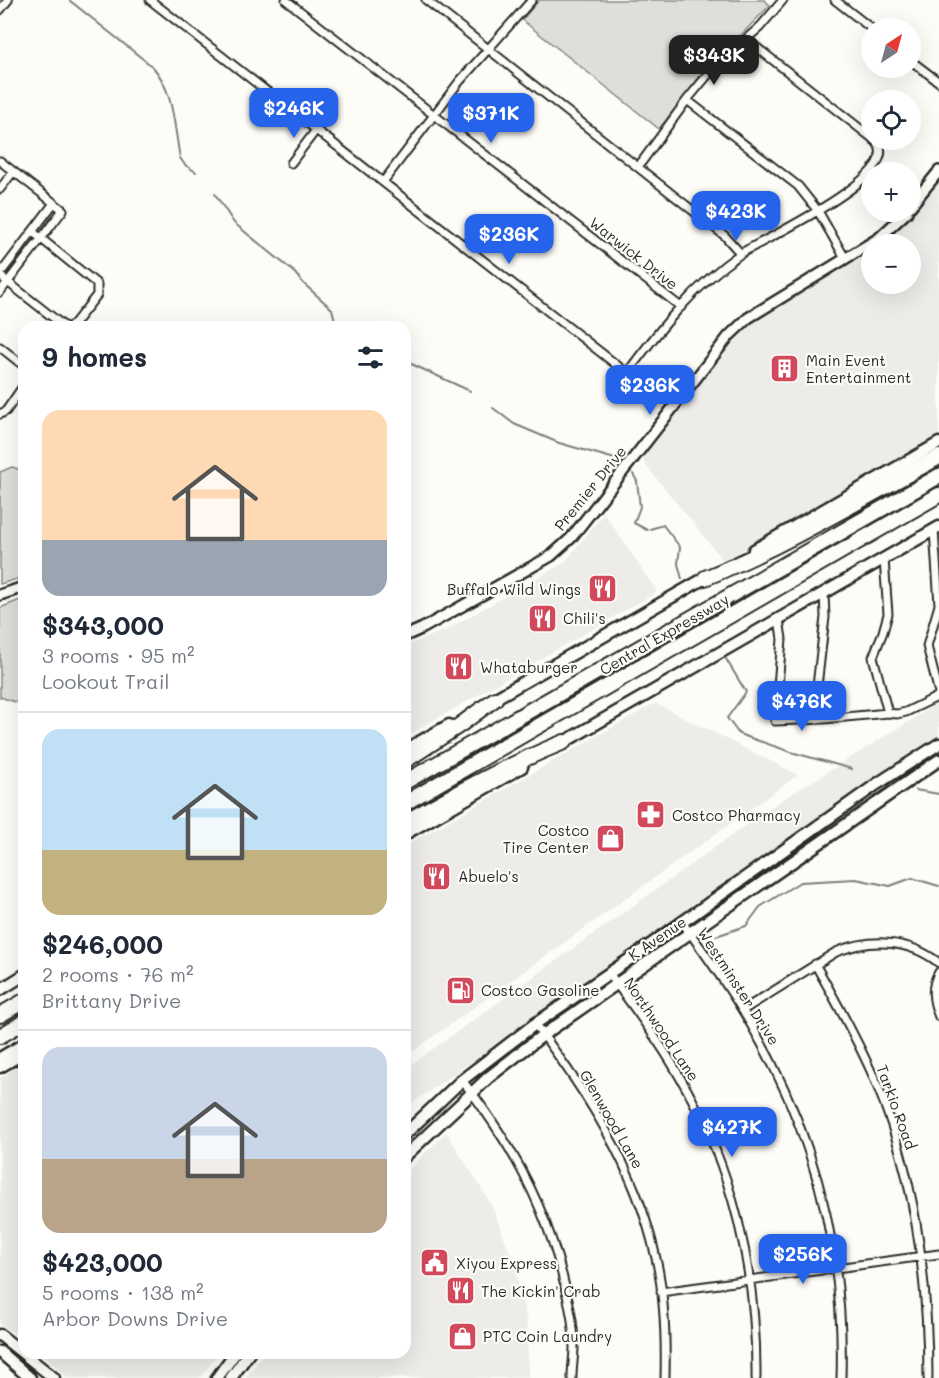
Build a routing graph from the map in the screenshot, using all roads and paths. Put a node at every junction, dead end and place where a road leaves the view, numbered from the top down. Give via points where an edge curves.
1 (8, 0) edge
2 (150, 0) edge
3 (286, 0) edge
4 (426, 0) edge
5 (532, 0) edge
6 (783, 0) edge
7 (835, 0) edge
8 (0, 10) edge
9 (861, 20) edge
10 (746, 39) junction
11 (490, 50) junction
12 (921, 68) edge
13 (939, 82) edge
14 (687, 100) junction
15 (435, 116) junction
16 (316, 130) junction
17 (861, 130) edge
18 (878, 150) edge
19 (0, 161) edge
20 (291, 163) dead end
21 (638, 167) junction
22 (939, 171) edge
23 (13, 172) junction
24 (383, 182) junction
25 (0, 189) edge
26 (921, 193) edge
27 (54, 203) junction
28 (818, 211) junction
29 (43, 218) junction
30 (896, 222) edge
31 (52, 225) junction
32 (33, 232) junction
33 (42, 239) junction
34 (741, 254) junction
35 (14, 256) junction
36 (845, 258) junction
37 (23, 263) junction
38 (0, 275) edge
39 (8, 282) junction
40 (0, 292) edge
41 (681, 307) junction
42 (59, 321) edge
43 (76, 321) edge
44 (0, 347) edge
45 (18, 361) edge
46 (18, 394) edge
47 (0, 414) edge
48 (939, 443) edge
49 (939, 458) edge
50 (939, 476) edge
51 (939, 495) edge
52 (937, 528) edge
53 (884, 559) junction
54 (705, 578) junction
55 (18, 589) edge
56 (824, 593) junction
57 (0, 595) edge
58 (779, 619) junction
59 (411, 633) edge
60 (939, 695) edge
61 (495, 699) junction
62 (888, 712) junction
63 (824, 719) junction
64 (564, 742) junction
65 (939, 744) edge
66 (411, 747) edge
67 (411, 757) edge
68 (939, 760) edge
69 (411, 779) edge
70 (856, 799) junction
71 (411, 800) edge
72 (866, 813) junction
73 (411, 819) edge
74 (411, 831) edge
75 (682, 922) junction
76 (690, 933) junction
77 (939, 963) edge
78 (815, 964) junction
79 (609, 972) junction
80 (939, 972) edge
81 (18, 976) edge
82 (18, 977) edge
83 (616, 984) junction
84 (0, 985) edge
85 (0, 990) edge
86 (18, 1004) edge
87 (743, 1010) junction
88 (0, 1015) edge
89 (939, 1017) edge
90 (535, 1024) junction
91 (18, 1026) edge
92 (543, 1035) junction
93 (0, 1036) edge
94 (18, 1048) edge
95 (18, 1056) edge
96 (0, 1058) edge
97 (0, 1067) edge
98 (462, 1080) junction
99 (472, 1093) junction
100 (411, 1128) edge
101 (411, 1150) edge
102 (939, 1254) edge
103 (922, 1257) junction
104 (837, 1269) junction
105 (751, 1280) junction
106 (661, 1292) junction
107 (0, 1335) edge
108 (18, 1350) edge
109 (0, 1352) edge
110 (23, 1359) edge
111 (30, 1359) edge
112 (231, 1359) edge
113 (245, 1359) edge
114 (16, 1367) junction
115 (30, 1378) edge
116 (54, 1378) edge
117 (217, 1378) edge
118 (231, 1378) edge
119 (572, 1378) edge
120 (665, 1378) edge
121 (756, 1378) edge
122 (841, 1378) edge
123 (928, 1378) edge

1 - 8 street
2 - 16 street
3 - 15 street, Warwick Drive
4 - 11 street
5 - 11 street
6 - 10 street
7 - 9 street
10 - 14 street via 716,65
10 - 17 street
11 - 15 street via 459,82
11 - 21 street
12 - 13 street
14 - 21 street
14 - 28 street via 798,186
15 - 24 street
15 - 41 street, Warwick Drive
16 - 20 street
16 - 24 street
18 - 28 street via 880,156 863,178
19 - 23 street
21 - 34 street via 725,236
22 - 26 street
23 - 25 street
23 - 27 street
24 - 41 street via 627,373
27 - 29 street
27 - 31 street via 63,210
28 - 34 street
28 - 36 street
29 - 31 street
29 - 32 street
30 - 36 street, Premier Drive via 879,238
31 - 33 street
32 - 33 street
32 - 35 street
33 - 37 street
33 - 43 street via 94,282 98,290
34 - 41 street
35 - 37 street
35 - 38 street
36 - 59 street, Premier Drive via 748,318 729,336 571,538 551,556
37 - 39 street
38 - 39 street
39 - 40 street
39 - 42 street
44 - 45 street
46 - 47 street
48 - 54 main road, Central Expressway
49 - 54 highway
50 - 69 highway, Central Expressway
51 - 71 highway, Central Expressway
52 - 53 main road
52 - 60 street via 939,605 927,646
53 - 56 main road
53 - 62 street via 888,614 873,657
54 - 61 main road, Central Expressway
55 - 57 street
56 - 58 main road
56 - 63 street via 816,695
58 - 63 street via 782,639 775,721
58 - 64 main road
60 - 62 street via 906,712
61 - 66 main road, Central Expressway
61 - 67 highway
62 - 63 street
64 - 73 highway via 483,777
64 - 74 main road
65 - 70 main road, K Avenue
68 - 72 main road, K Avenue
70 - 72 main road
70 - 75 main road, K Avenue
72 - 76 main road, K Avenue
75 - 76 street, Westminster Drive
75 - 79 main road, K Avenue
76 - 83 main road, K Avenue
76 - 87 street, Westminster Drive
77 - 78 street via 913,948 886,942 848,947
78 - 87 street
78 - 103 street, Tarkio Road via 857,1043 887,1113 902,1159
79 - 83 street, Northwood Lane
79 - 90 main road, K Avenue
80 - 89 street via 933,991
81 - 84 main road
82 - 85 main road
83 - 92 main road, K Avenue
83 - 105 street, Northwood Lane via 660,1045 698,1110 732,1196
86 - 88 highway
87 - 104 street, Westminster Drive via 777,1072 809,1150
90 - 92 street, Glenwood Lane
90 - 98 main road, K Avenue
91 - 93 highway
92 - 99 main road, K Avenue
92 - 106 street, Glenwood Lane via 626,1169 656,1255
94 - 96 main road
95 - 97 main road
98 - 99 street
98 - 100 main road, K Avenue
99 - 101 main road, K Avenue
99 - 119 street via 522,1168 549,1227 572,1316
102 - 103 street
103 - 104 street
103 - 123 street, Tarkio Road
104 - 105 street
104 - 122 street, Westminster Drive
105 - 106 street
105 - 121 street, Northwood Lane
106 - 120 street, Glenwood Lane
107 - 108 main road
109 - 114 main road
110 - 114 main road
111 - 116 main road
112 - 117 main road
113 - 118 main road
114 - 115 main road

